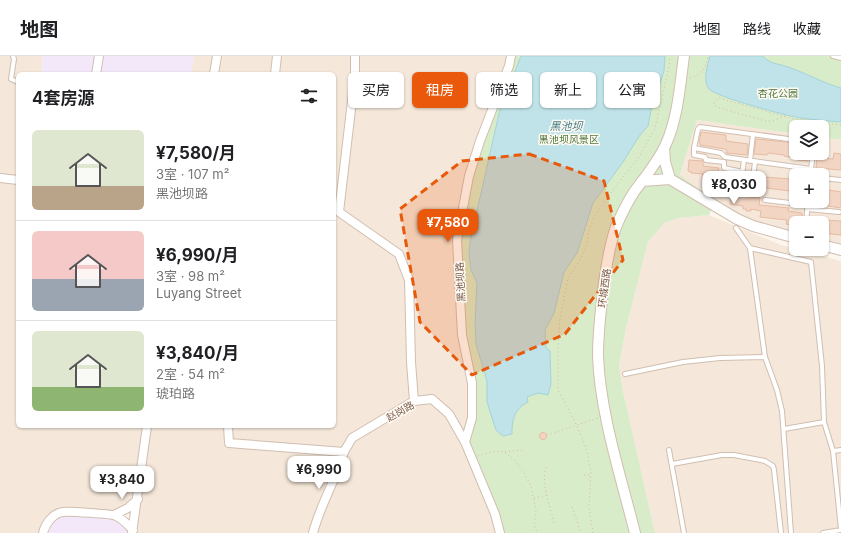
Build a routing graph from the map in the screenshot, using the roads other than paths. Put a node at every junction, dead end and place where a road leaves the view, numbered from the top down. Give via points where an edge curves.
1 (13, 56) edge
2 (99, 56) edge
3 (217, 56) edge
4 (277, 56) edge
5 (355, 56) edge
6 (511, 56) edge
7 (684, 56) edge
8 (833, 56) edge
9 (841, 58) edge
10 (96, 72) edge
11 (214, 72) edge
12 (275, 72) edge
13 (16, 81) edge
14 (753, 134) junction
15 (789, 139) edge
16 (664, 148) junction
17 (694, 148) junction
18 (725, 157) junction
19 (744, 160) junction
20 (750, 161) junction
21 (724, 162) junction
22 (755, 162) junction
23 (803, 168) edge
24 (743, 172) junction
25 (0, 178) edge
26 (670, 179) junction
27 (829, 179) edge
28 (16, 180) edge
29 (841, 180) edge
30 (642, 181) junction
31 (765, 200) dead end
32 (789, 203) edge
33 (821, 208) edge
34 (336, 212) edge
35 (839, 212) dead end
36 (736, 228) dead end
37 (789, 236) edge
38 (829, 247) edge
39 (750, 248) junction
40 (841, 250) edge
41 (765, 357) junction
42 (625, 374) dead end
43 (414, 402) junction
44 (824, 422) junction
45 (147, 428) edge
46 (228, 428) edge
47 (784, 429) junction
48 (465, 442) junction
49 (669, 450) dead end
50 (841, 450) edge
51 (833, 451) junction
52 (344, 452) junction
53 (672, 464) junction
54 (138, 499) junction
55 (114, 515) junction
56 (841, 529) edge
57 (132, 531) edge
58 (43, 533) edge
59 (312, 533) edge
60 (500, 533) edge
61 (635, 533) edge
62 (684, 533) edge
63 (781, 533) edge
64 (791, 533) edge
65 (823, 533) edge

1 - 13 lane via 11,79
2 - 10 street
3 - 11 street
4 - 12 street
5 - 34 street via 355,75
6 - 48 street, 黑池坝路 via 469,176 457,240 462,335 472,382 472,418
7 - 16 street, 环城西路 via 672,125
8 - 9 lane
14 - 15 lane
14 - 17 lane via 700,127
14 - 20 lane
16 - 26 street
16 - 30 street, 环城西路
17 - 18 lane via 721,152
17 - 21 lane via 694,155 705,157 706,160
18 - 19 lane
18 - 21 lane
19 - 20 lane
19 - 24 lane
20 - 22 lane
21 - 24 lane via 723,168
22 - 23 lane
22 - 24 lane via 752,185 741,184
25 - 28 street
26 - 30 street
26 - 37 street via 742,221
27 - 29 lane
30 - 61 street, 环城西路 via 625,208 610,248 598,340 599,375 604,404
31 - 32 lane
33 - 35 lane
34 - 43 street via 399,254 409,280
36 - 39 lane
38 - 40 street
39 - 41 lane
39 - 44 lane via 811,262 822,366
41 - 42 lane via 683,362
41 - 47 lane via 777,390
43 - 48 street, 赵岗路 via 432,399 449,414
43 - 52 street, 赵岗路 via 352,438
44 - 47 lane
44 - 51 lane
45 - 54 street
46 - 52 street via 229,443
47 - 64 lane
48 - 60 street, 赵岗路 via 495,514
49 - 53 lane
50 - 51 lane
51 - 56 lane
52 - 59 street, 赵岗路
53 - 62 lane
53 - 63 lane via 722,455 734,455 770,464 774,470
54 - 55 street
54 - 57 street
55 - 57 street via 123,520
55 - 58 street via 62,512 51,518 44,526
56 - 65 lane

